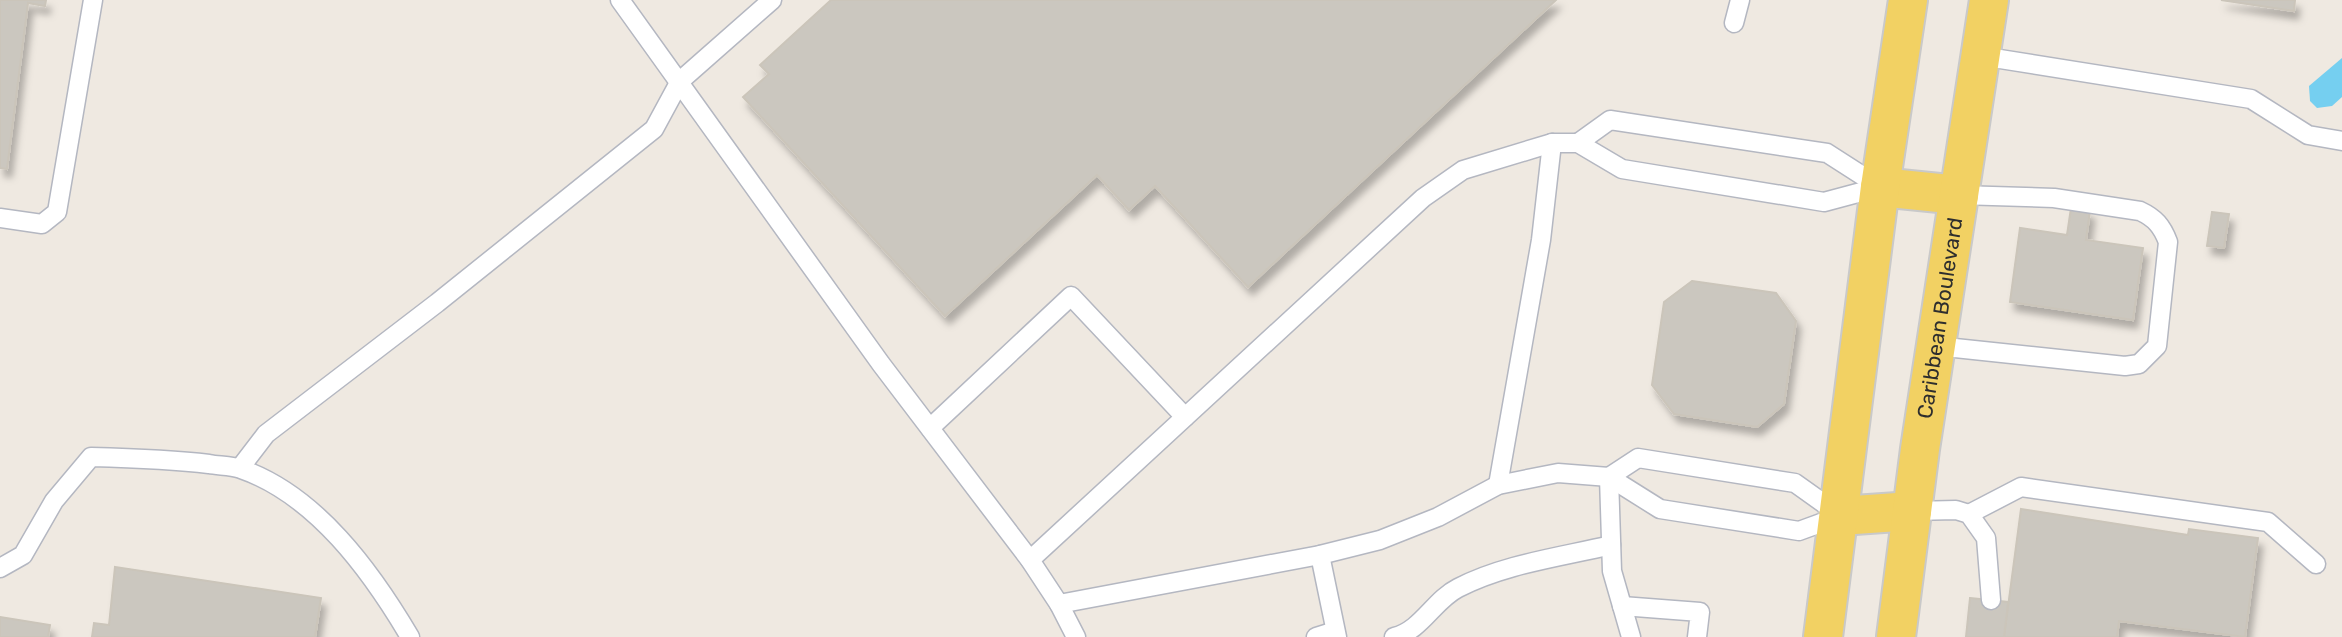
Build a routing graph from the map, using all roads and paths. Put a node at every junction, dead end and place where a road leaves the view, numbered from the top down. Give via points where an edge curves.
1 (93, 0) edge
2 (620, 0) edge
3 (772, 0) edge
4 (1740, 0) edge
5 (1908, 0) edge
6 (1989, 0) edge
7 (1734, 23) dead end
8 (1980, 56) junction
9 (680, 80) junction
10 (2342, 141) edge
11 (1552, 143) junction
12 (1578, 143) junction
13 (1880, 187) junction
14 (1959, 195) junction
15 (0, 218) edge
16 (1936, 346) junction
17 (1185, 417) junction
18 (930, 428) junction
19 (240, 468) junction
20 (1609, 477) junction
21 (1498, 485) junction
22 (1912, 511) junction
23 (1969, 514) junction
24 (1840, 516) junction
25 (1611, 545) junction
26 (1320, 555) junction
27 (1030, 560) junction
28 (2316, 564) dead end
29 (0, 568) edge
30 (1991, 600) dead end
31 (1059, 604) junction
32 (1622, 606) junction
33 (1336, 634) edge
34 (410, 637) edge
35 (1076, 637) edge
36 (1316, 637) edge
37 (1394, 637) edge
38 (1630, 637) edge
39 (1697, 637) edge
40 (1823, 637) edge
41 (1896, 637) edge

1 - 15 lane via 57,212 42,224
2 - 9 lane
3 - 9 lane
4 - 7 lane
5 - 13 main road
6 - 8 main road, Caribbean Boulevard
8 - 10 lane via 2251,99 2308,135
8 - 14 main road, Caribbean Boulevard
9 - 18 lane
9 - 19 lane via 654,129 266,434
11 - 12 lane
11 - 17 lane via 1489,160 1442,183
11 - 21 lane via 1536,274
12 - 13 lane via 1622,169 1824,202
12 - 13 lane via 1611,120 1827,153
13 - 14 main road
13 - 24 main road
14 - 16 main road, Caribbean Boulevard
14 - 16 lane via 2054,198 2152,216 2168,242 2157,346 2139,364 2125,366
16 - 22 main road, Caribbean Boulevard
17 - 18 lane via 1071,296
17 - 27 lane
18 - 27 lane
19 - 29 lane via 166,459 91,457 59,493 23,555
19 - 34 lane via 291,496 314,515 351,552
20 - 21 lane via 1558,473
20 - 24 lane via 1660,509 1799,531
20 - 24 lane via 1638,458 1795,483
20 - 25 lane
21 - 26 lane via 1405,531
22 - 23 lane
22 - 24 main road
22 - 41 main road, Caribbean Boulevard
23 - 28 lane via 2021,488 2268,522
23 - 30 lane via 1986,538
24 - 40 main road
25 - 32 lane via 1612,571
25 - 37 lane via 1495,573 1456,588 1406,634
26 - 31 lane
26 - 33 lane
27 - 31 lane
31 - 35 lane
32 - 38 lane
32 - 39 lane via 1700,612
33 - 36 lane

